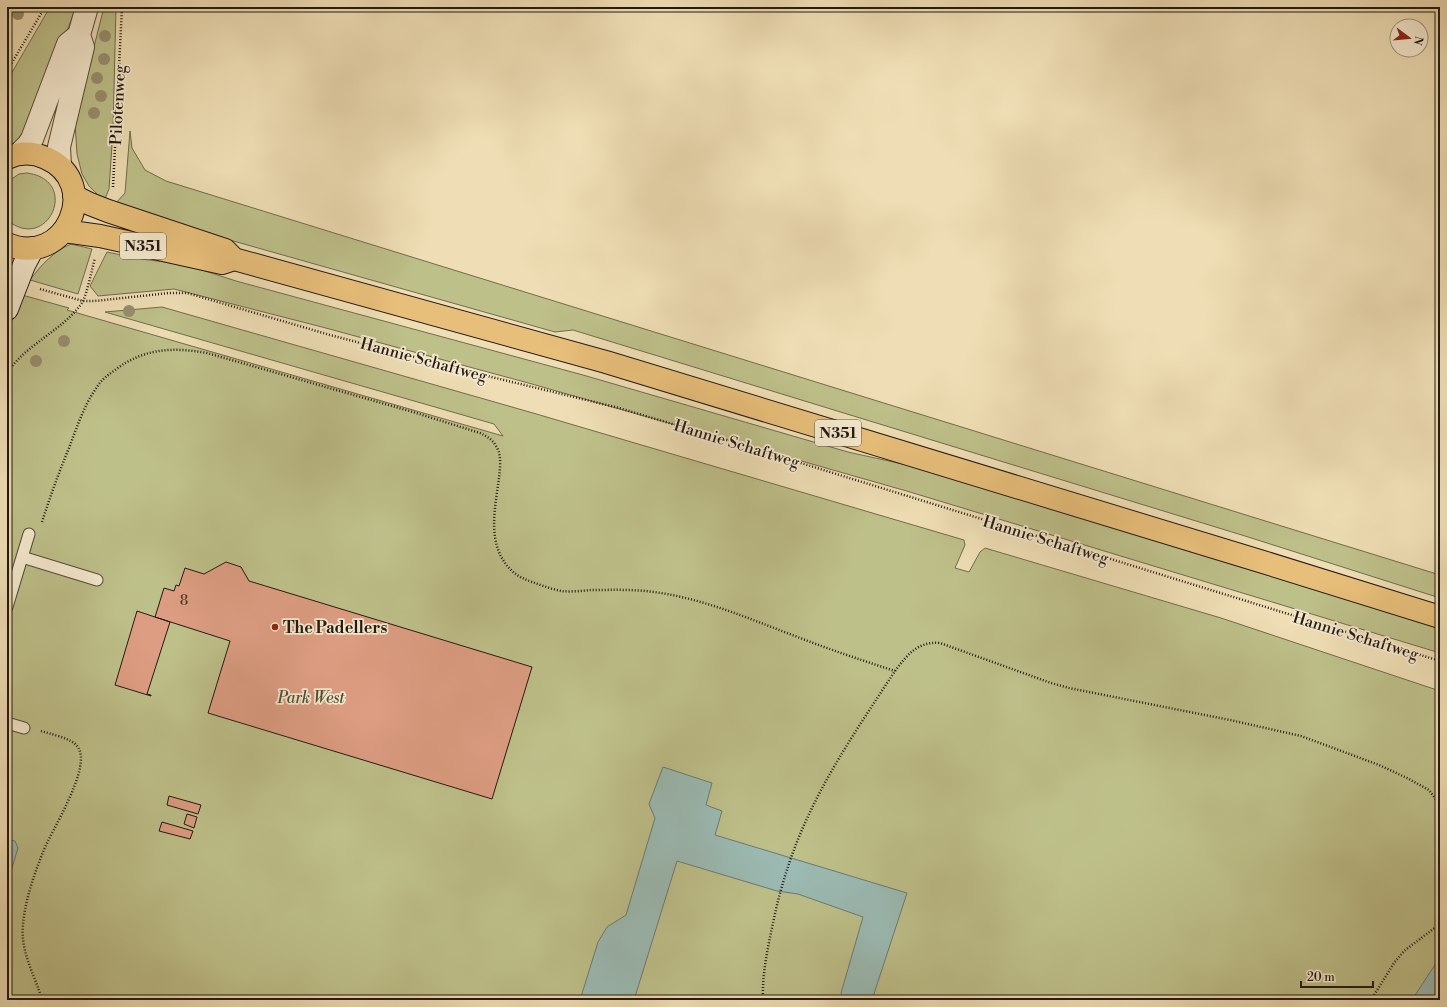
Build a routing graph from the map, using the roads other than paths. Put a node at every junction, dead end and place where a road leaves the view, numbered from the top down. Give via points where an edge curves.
1 (87, 7) edge
2 (79, 35) junction
3 (13, 156) edge
4 (60, 166) junction
5 (74, 196) junction
6 (64, 231) junction
7 (7, 244) edge
8 (33, 248) junction
9 (234, 259) junction
10 (7, 309) edge
11 (29, 534) dead end
12 (22, 557) junction
13 (97, 580) dead end
14 (7, 607) edge
15 (1440, 617) edge
16 (7, 723) edge
17 (29, 729) road end

1 - 2 street
2 - 3 street via 68,44 32,139
2 - 4 street via 83,47 59,147
3 - 4 main road via 30,153 41,155
4 - 5 main road via 70,180
5 - 6 main road via 72,215
5 - 9 main road, N351 via 96,206 225,250
6 - 8 main road via 50,242
6 - 9 main road, N351 via 100,236 222,263
7 - 8 main road
8 - 10 street
9 - 15 main road, N351 via 606,362
11 - 12 lane
12 - 13 lane
12 - 14 lane
16 - 17 lane

